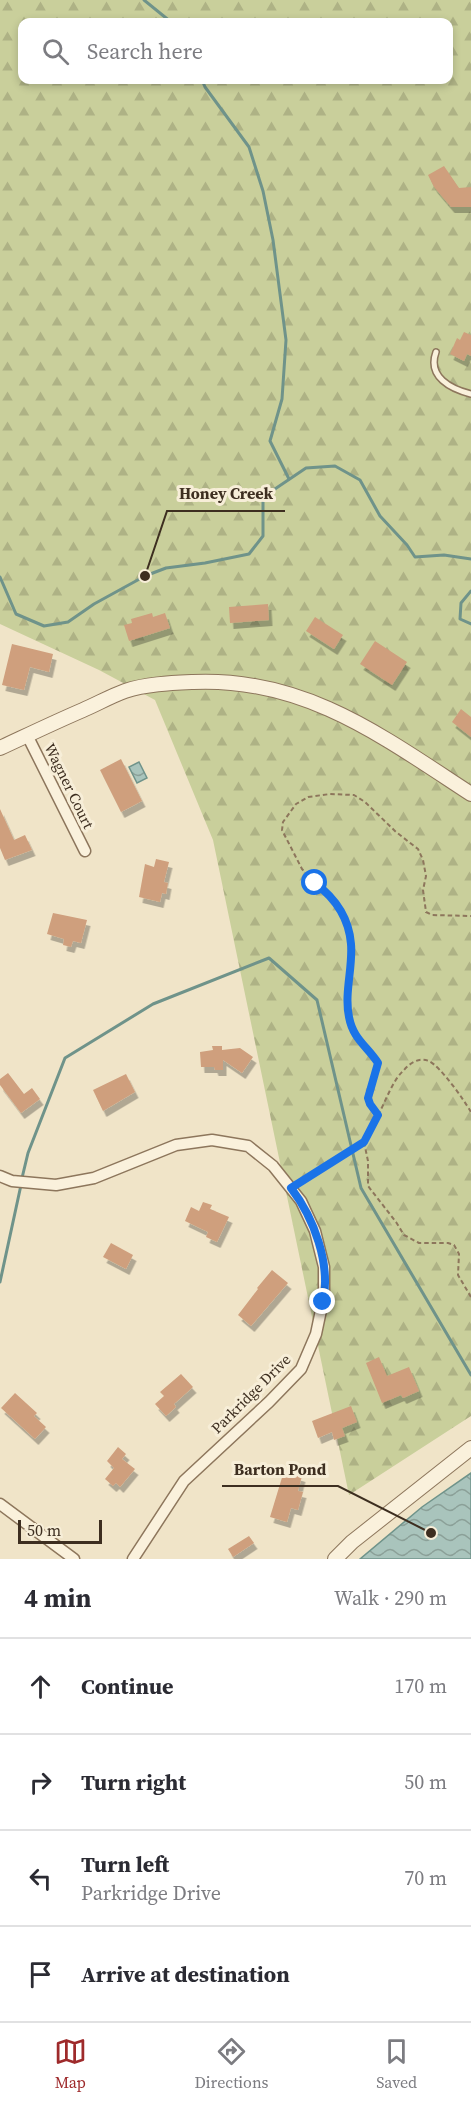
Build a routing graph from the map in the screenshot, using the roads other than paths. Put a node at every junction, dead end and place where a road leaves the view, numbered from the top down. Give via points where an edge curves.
1 (436, 352) dead end
2 (471, 394) edge
3 (27, 735) junction
4 (0, 748) edge
5 (471, 794) edge
6 (85, 851) dead end
7 (0, 1176) edge
8 (471, 1448) edge
9 (0, 1504) edge
10 (74, 1559) edge
11 (133, 1559) edge
12 (335, 1559) edge

1 - 2 lane via 432,362 446,385
3 - 4 street
3 - 5 street via 126,691 168,683 248,683 298,696 345,715
3 - 6 street, Wagner Court
7 - 11 street, Parkridge Drive via 12,1181 56,1185 94,1178 176,1145 212,1140 248,1146 273,1166 291,1188 315,1231 324,1267 324,1296 316,1334 301,1369 184,1481
8 - 12 street
9 - 10 street

